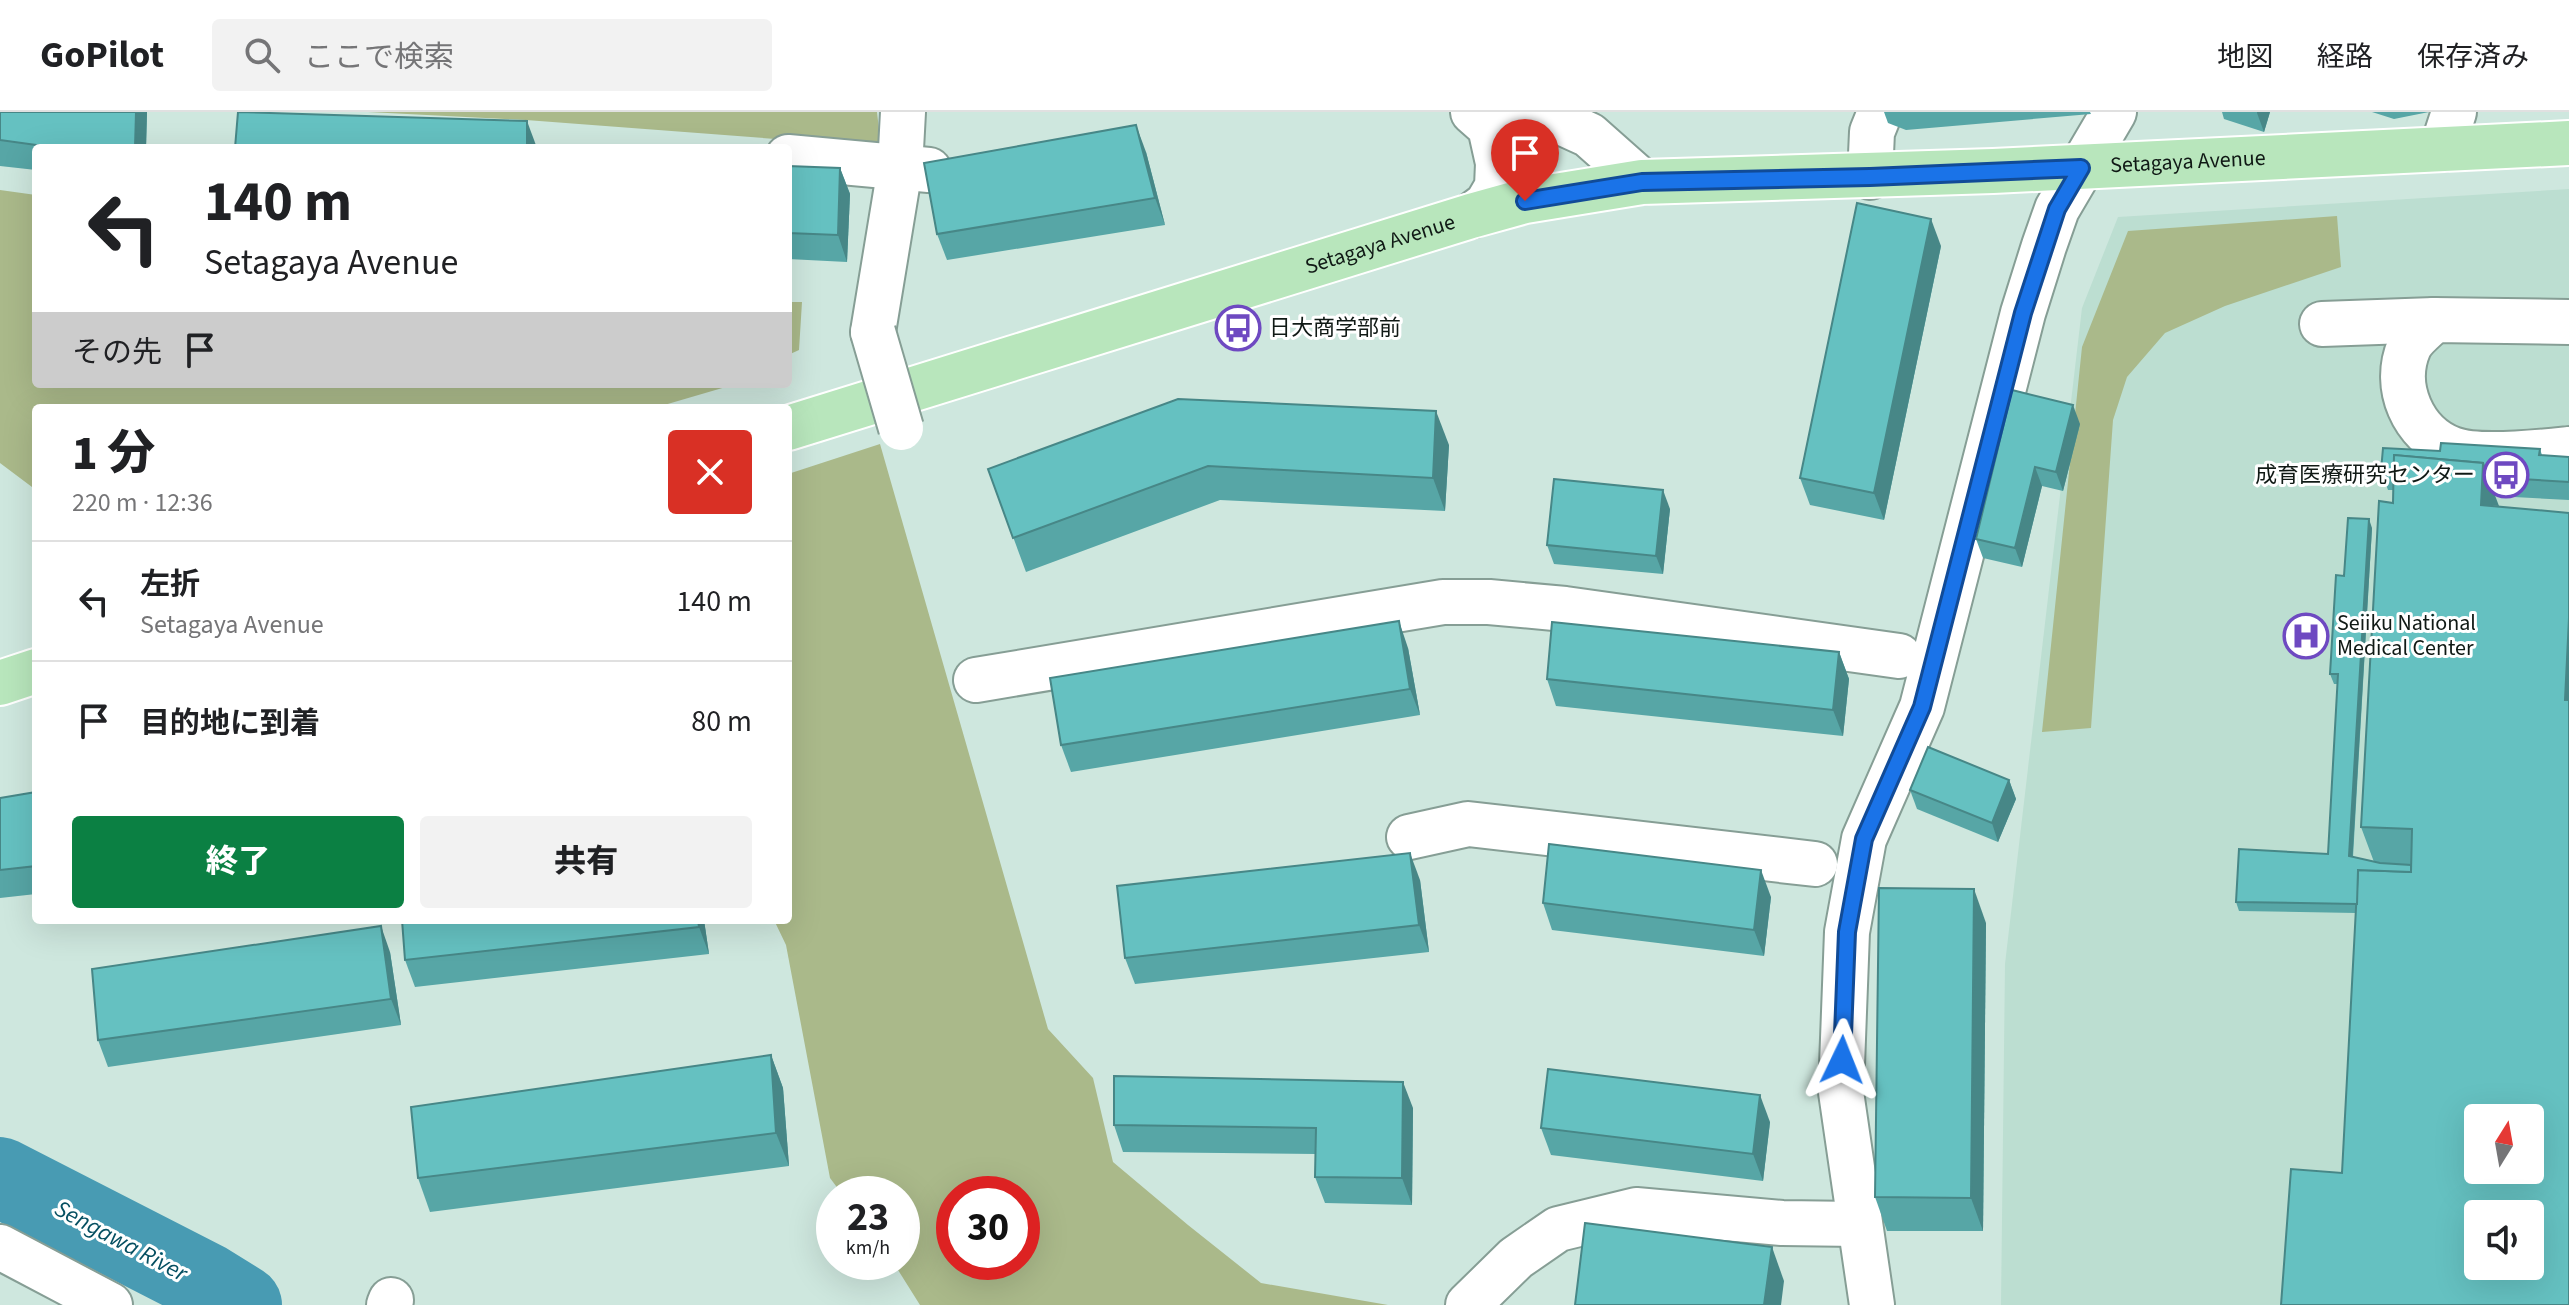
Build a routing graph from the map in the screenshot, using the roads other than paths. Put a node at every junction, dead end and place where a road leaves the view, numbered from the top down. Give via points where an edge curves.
1 (903, 112) edge
2 (1473, 112) edge
3 (1523, 112) edge
4 (1880, 112) edge
5 (2114, 112) edge
6 (2448, 130) edge
7 (2569, 143) edge
8 (792, 157) edge
9 (2081, 168) junction
10 (918, 169) junction
11 (1870, 177) junction
12 (1642, 182) junction
13 (1471, 216) junction
14 (2434, 320) junction
15 (2569, 322) edge
16 (2322, 324) dead end
17 (792, 427) edge
18 (901, 428) dead end
19 (2569, 449) edge
20 (1899, 656) dead end
21 (32, 672) edge
22 (976, 680) dead end
23 (0, 683) edge
24 (1409, 837) dead end
25 (1815, 864) dead end
26 (1858, 1224) junction
27 (0, 1247) edge
28 (110, 1305) edge
29 (1468, 1305) edge
30 (1872, 1305) edge

1 - 10 street
2 - 13 street via 1490,127 1498,163 1497,187
3 - 12 street via 1589,135
4 - 11 street via 1872,132
5 - 9 street
6 - 7 main road, Setagaya Avenue
6 - 9 main road, Setagaya Avenue
8 - 10 street
9 - 11 main road, Setagaya Avenue
9 - 26 street via 2057,209 2023,313 1922,707 1864,839 1847,932 1841,1092
10 - 18 street, bridge via 873,332
11 - 12 main road, Setagaya Avenue
12 - 13 main road, Setagaya Avenue via 1525,201
13 - 17 main road, Setagaya Avenue
14 - 15 street
14 - 16 street
14 - 19 street via 2409,346 2403,382 2409,411 2427,435 2454,450 2509,454
20 - 22 street via 1565,609 1443,602
21 - 23 main road
24 - 25 street via 1468,824
26 - 29 street via 1810,1225 1636,1210 1558,1229 1516,1258
26 - 30 street
27 - 28 street

